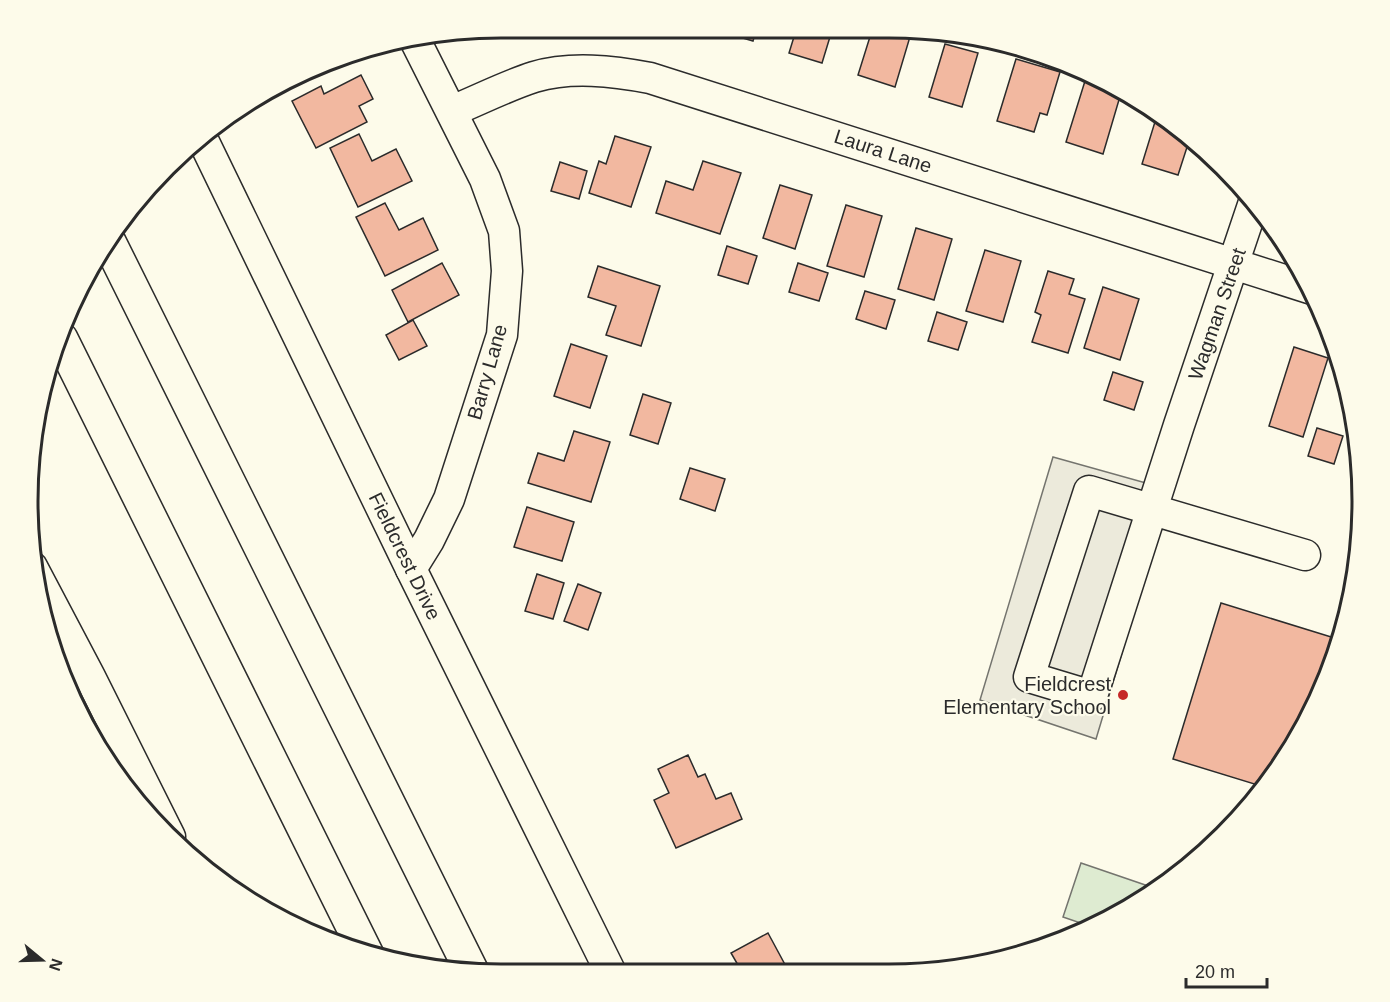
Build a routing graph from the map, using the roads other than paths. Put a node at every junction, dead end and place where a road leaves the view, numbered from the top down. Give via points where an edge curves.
1 (418, 45) edge
2 (452, 111) junction
3 (205, 145) edge
4 (1251, 212) edge
5 (112, 249) edge
6 (1234, 264) junction
7 (1299, 285) edge
8 (64, 346) edge
9 (58, 365) edge
10 (108, 433) junction
11 (1152, 510) junction
12 (1305, 555) dead end
13 (411, 569) junction
14 (53, 619) edge
15 (77, 681) edge
16 (150, 803) edge
17 (362, 943) edge
18 (469, 964) edge
19 (607, 964) edge

1 - 2 street, Barry Lane
2 - 6 street, Laura Lane via 535,77 559,72 628,74 678,86
2 - 13 street, Barry Lane via 485,179 504,231 507,271 502,335 448,499
3 - 13 street, Fieldcrest Drive
4 - 6 street, Wagman Street
5 - 18 highway
6 - 7 street, Laura Lane
6 - 11 street, Wagman Street
8 - 10 highway
9 - 10 highway
10 - 17 highway
11 - 11 street via 1092,696 1029,677 1089,491
11 - 12 street
13 - 19 street, Fieldcrest Drive
14 - 15 street
15 - 16 street

